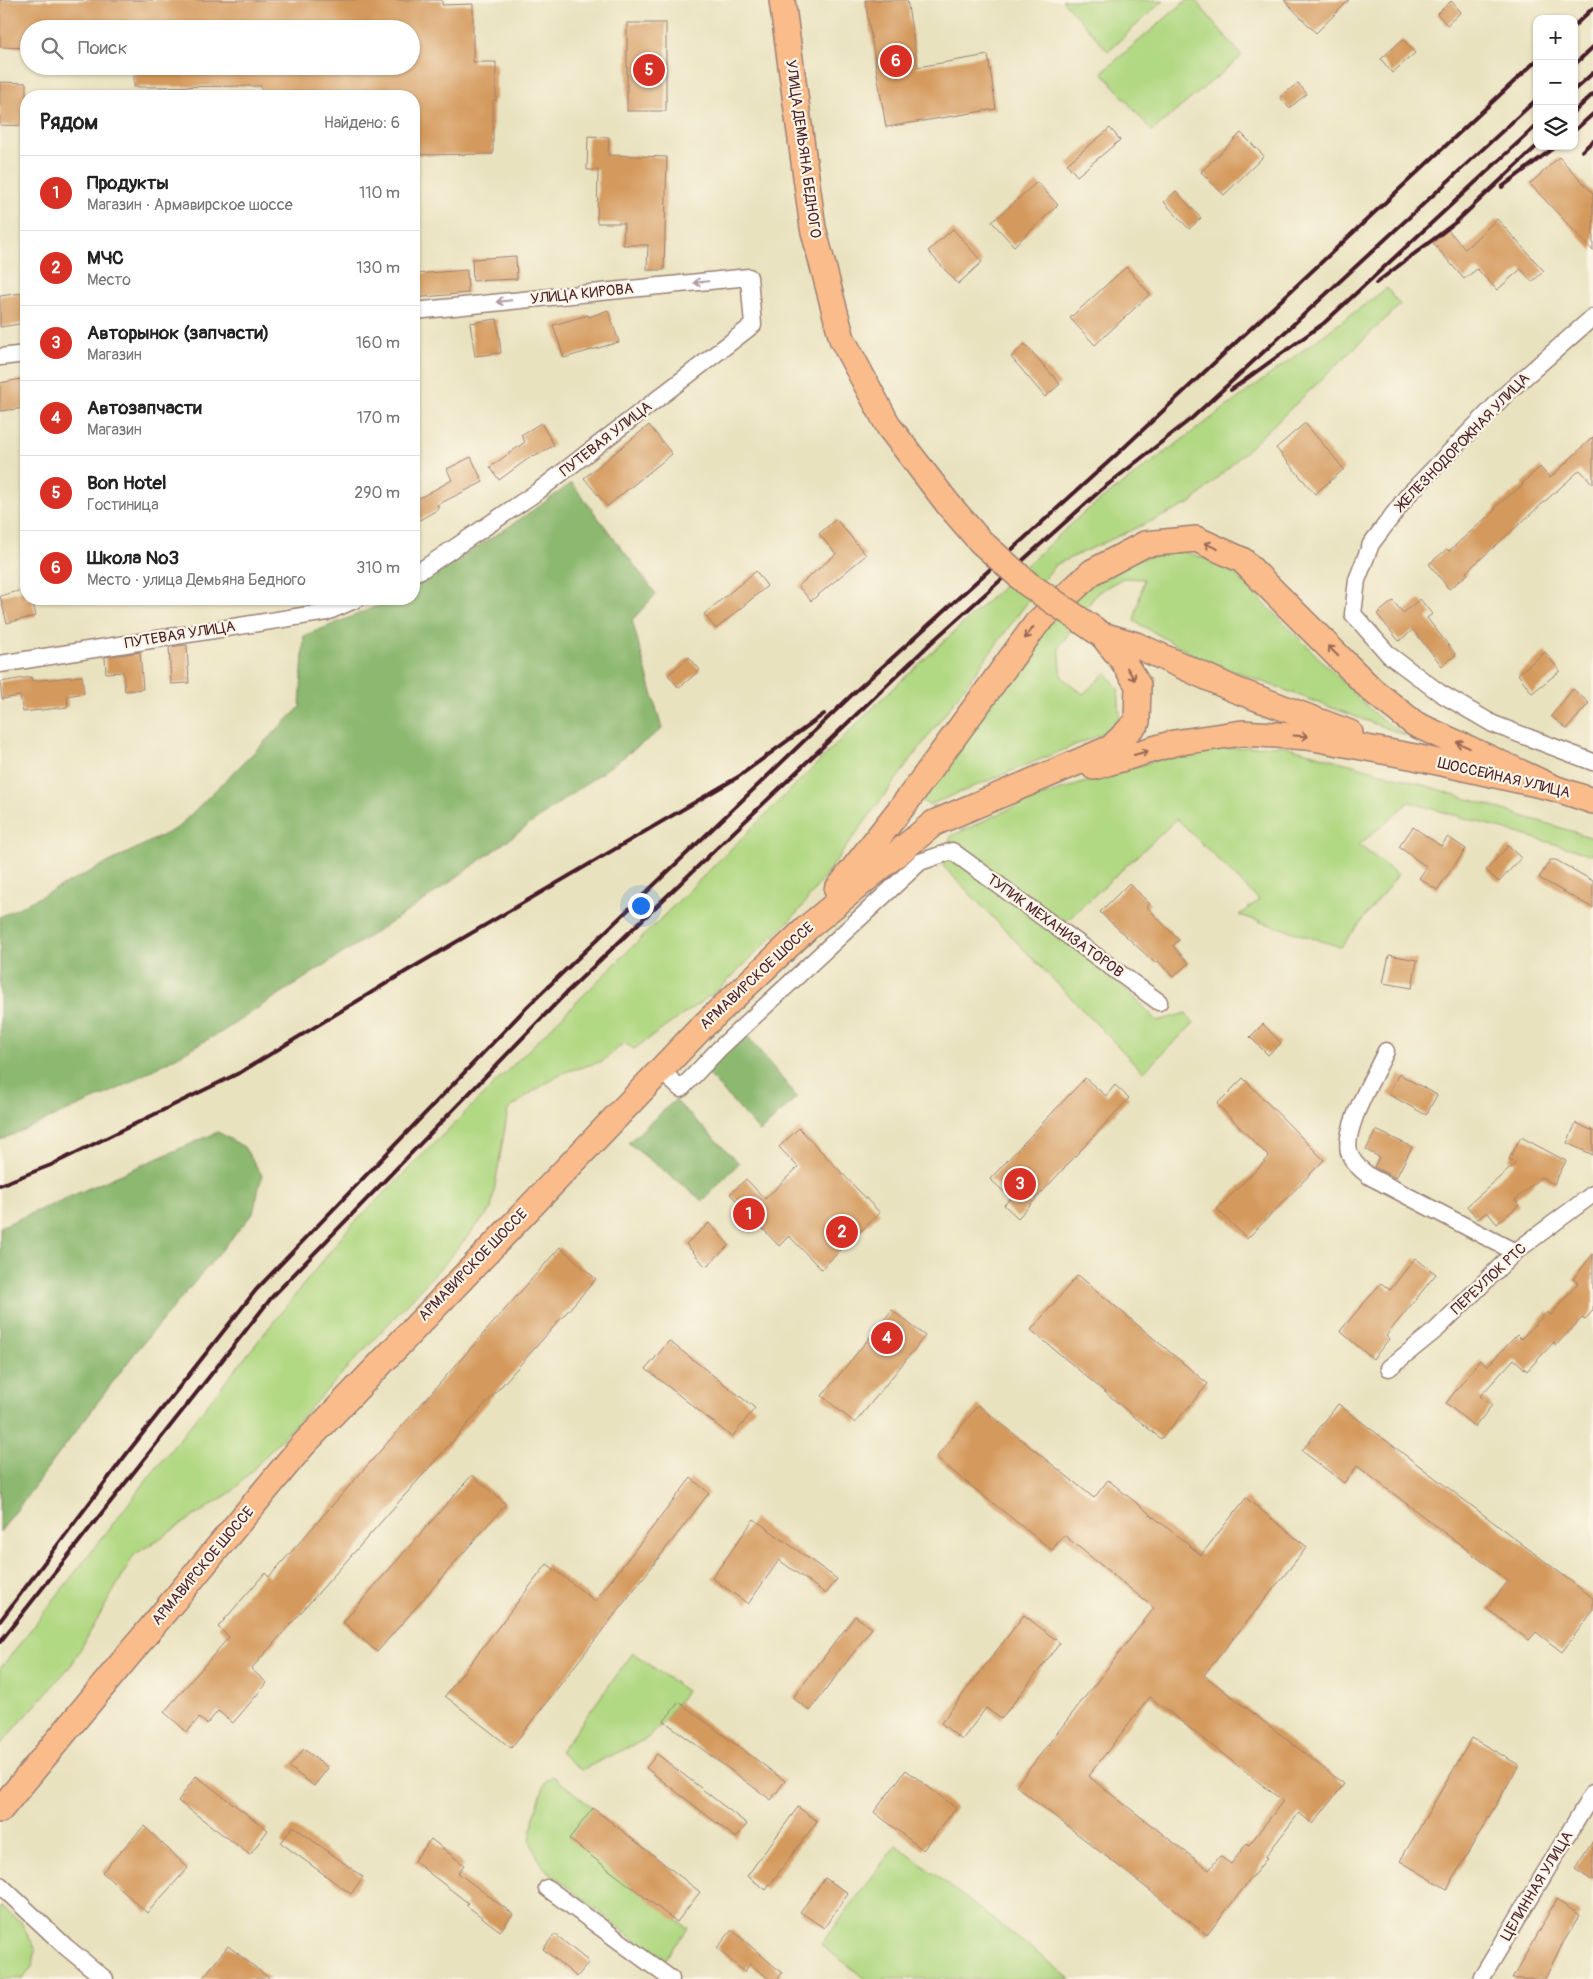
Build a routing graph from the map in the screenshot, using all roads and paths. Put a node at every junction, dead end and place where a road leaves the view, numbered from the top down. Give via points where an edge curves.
1 (782, 0) edge
2 (750, 277) joint
3 (420, 310) edge
4 (1593, 317) edge
5 (20, 355) edge
6 (0, 357) edge
7 (420, 570) edge
8 (343, 605) edge
9 (1102, 635) junction
10 (0, 664) edge
11 (1415, 757) junction
12 (1593, 762) edge
13 (1554, 788) junction
14 (1010, 791) junction
15 (1593, 801) edge
16 (807, 928) junction
17 (1159, 1002) dead end
18 (1386, 1051) dead end
19 (660, 1070) junction
20 (1593, 1194) edge
21 (1515, 1252) junction
22 (1389, 1368) dead end
23 (1593, 1793) edge
24 (0, 1810) edge
25 (0, 1885) edge
26 (547, 1888) dead end
27 (105, 1979) edge
28 (671, 1979) edge
29 (1481, 1979) edge

1 - 9 main road, УЛИЦА ДЕМЬЯНА БЕДНОГО, bridge via 813,228 842,339 888,427 980,541 1028,584
2 -> 3 street, УЛИЦА КИРОВА
2 - 7 street, ПУТЕВАЯ УЛИЦА via 753,325 537,492
4 - 12 street, ЖЕЛЕЗНОДОРОЖНАЯ УЛИЦА via 1508,392 1408,495 1371,544 1357,580 1353,614 1389,655 1440,693 1493,724
5 - 6 street
8 - 10 street, ПУТЕВАЯ УЛИЦА via 327,612
9 - 11 main road via 1136,645 1233,689
9 -> 14 main road via 1138,685 1137,722 1111,748
11 - 13 main road, ШОССЕЙНАЯ УЛИЦА
14 -> 11 main road via 1174,744 1242,733 1308,736
13 - 15 main road, ШОССЕЙНАЯ УЛИЦА
13 -> 16 main road via 1415,724 1372,690 1242,560 1196,539 1145,544 1092,572 1037,623 909,798
14 - 16 main road, АРМАВИРСКОЕ ШОССЕ via 934,823
16 - 19 main road, АРМАВИРСКОЕ ШОССЕ
17 - 19 street, ТУПИК МЕХАНИЗАТОРОВ via 952,851 920,862 726,1042 680,1089
18 - 21 street via 1350,1127 1349,1152 1356,1165 1369,1176
19 - 24 main road, АРМАВИРСКОЕ ШОССЕ via 302,1446
20 - 21 street, ПЕРЕУЛОК РТС
21 - 22 street, ПЕРЕУЛОК РТС via 1437,1329
23 - 29 street, ЦЕЛИННАЯ УЛИЦА
25 - 27 street
26 - 28 street

